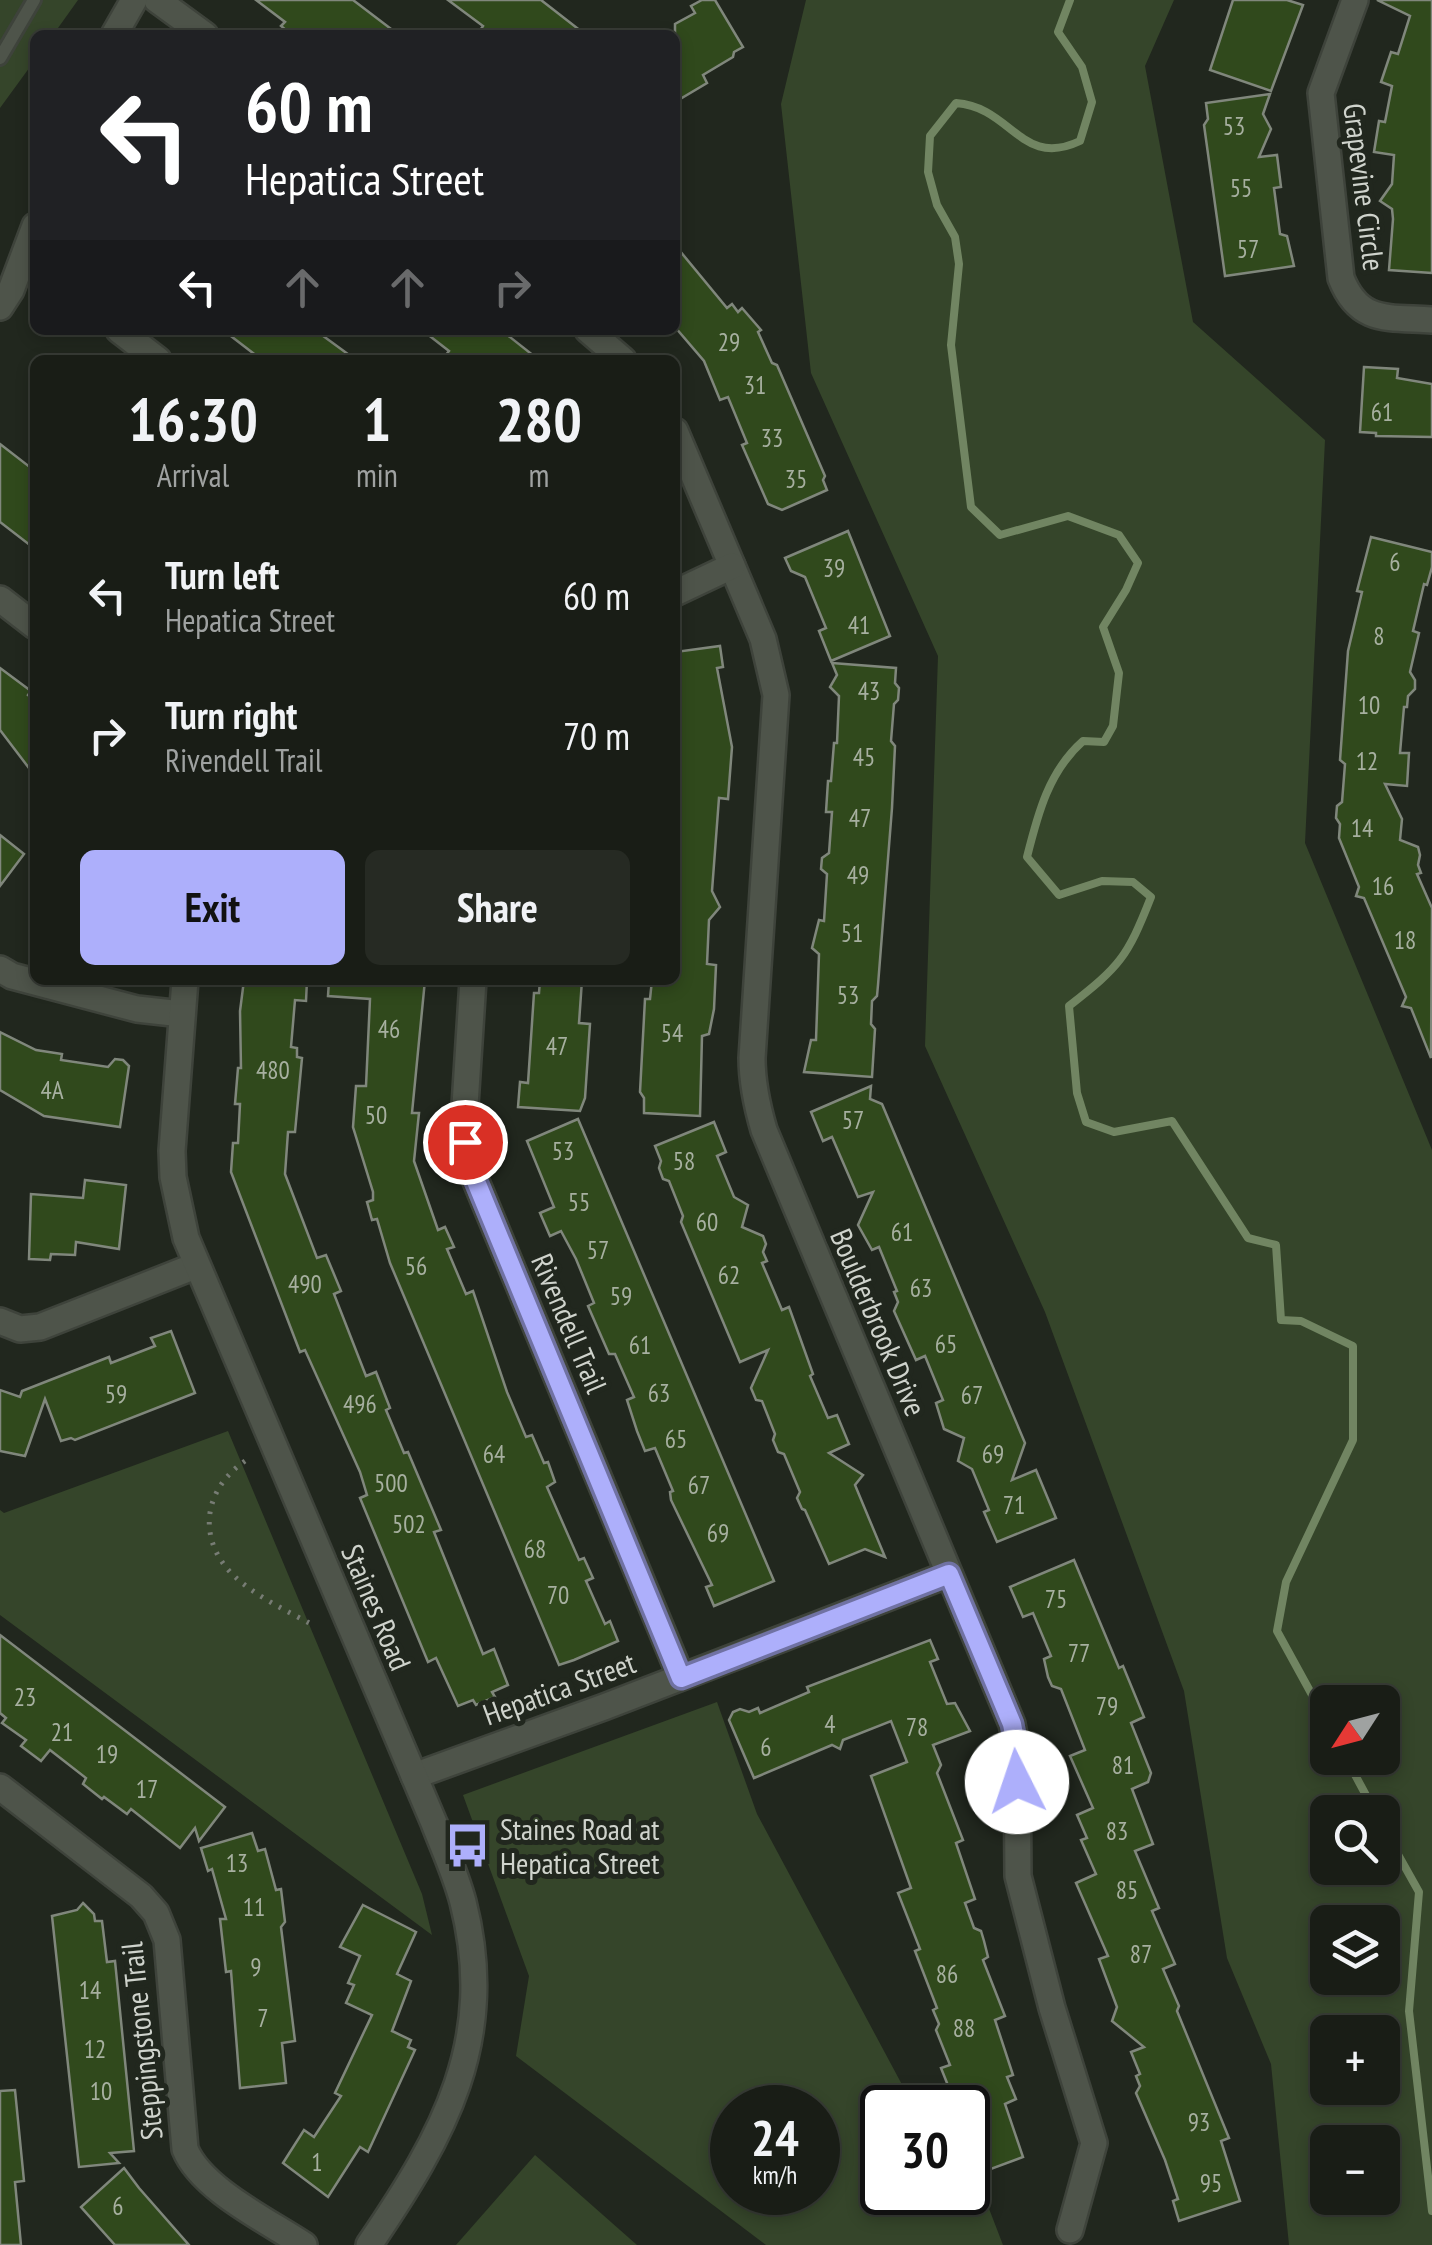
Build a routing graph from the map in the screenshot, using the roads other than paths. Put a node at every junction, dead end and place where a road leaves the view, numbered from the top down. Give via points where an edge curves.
1 (34, 0) edge
2 (134, 0) edge
3 (156, 0) edge
4 (1355, 0) edge
5 (117, 30) edge
6 (197, 30) edge
7 (0, 58) edge
8 (30, 262) edge
9 (0, 308) edge
10 (1432, 320) edge
11 (125, 335) edge
12 (594, 335) edge
13 (151, 355) edge
14 (617, 355) edge
15 (680, 443) edge
16 (732, 566) junction
17 (680, 591) edge
18 (0, 598) edge
19 (30, 622) edge
20 (0, 969) edge
21 (30, 980) edge
22 (45, 985) edge
23 (184, 985) edge
24 (473, 985) edge
25 (182, 1014) junction
26 (194, 1266) junction
27 (0, 1321) edge
28 (949, 1574) junction
29 (681, 1678) junction
30 (414, 1776) junction
31 (0, 1787) edge
32 (1070, 2230) dead end
33 (304, 2245) edge
34 (369, 2245) edge

1 - 7 lane
2 - 5 street
3 - 6 street
4 - 10 street, Grapevine Circle via 1321,93 1341,278 1353,304 1366,313
8 - 9 street
11 - 13 street
12 - 14 street
15 - 16 street, Boulderbrook Drive
16 - 17 street
16 - 28 street, Boulderbrook Drive via 764,639 776,695 752,1058 757,1104
18 - 19 street
20 - 21 street
22 - 25 street
23 - 25 street, Staines Road
24 - 29 street, Rivendell Trail via 464,1120 468,1162
25 - 26 street, Staines Road via 173,1178
26 - 27 street via 40,1327
26 - 30 street, Staines Road
28 - 29 street, Hepatica Street
28 - 32 street, Boulderbrook Drive via 1012,1724 1018,1876 1094,2143
29 - 30 street, Hepatica Street
30 - 34 street, Staines Road via 468,1925 469,2037 440,2133
31 - 33 street, Steppingstone Trail via 156,1913 167,1940 191,2164

